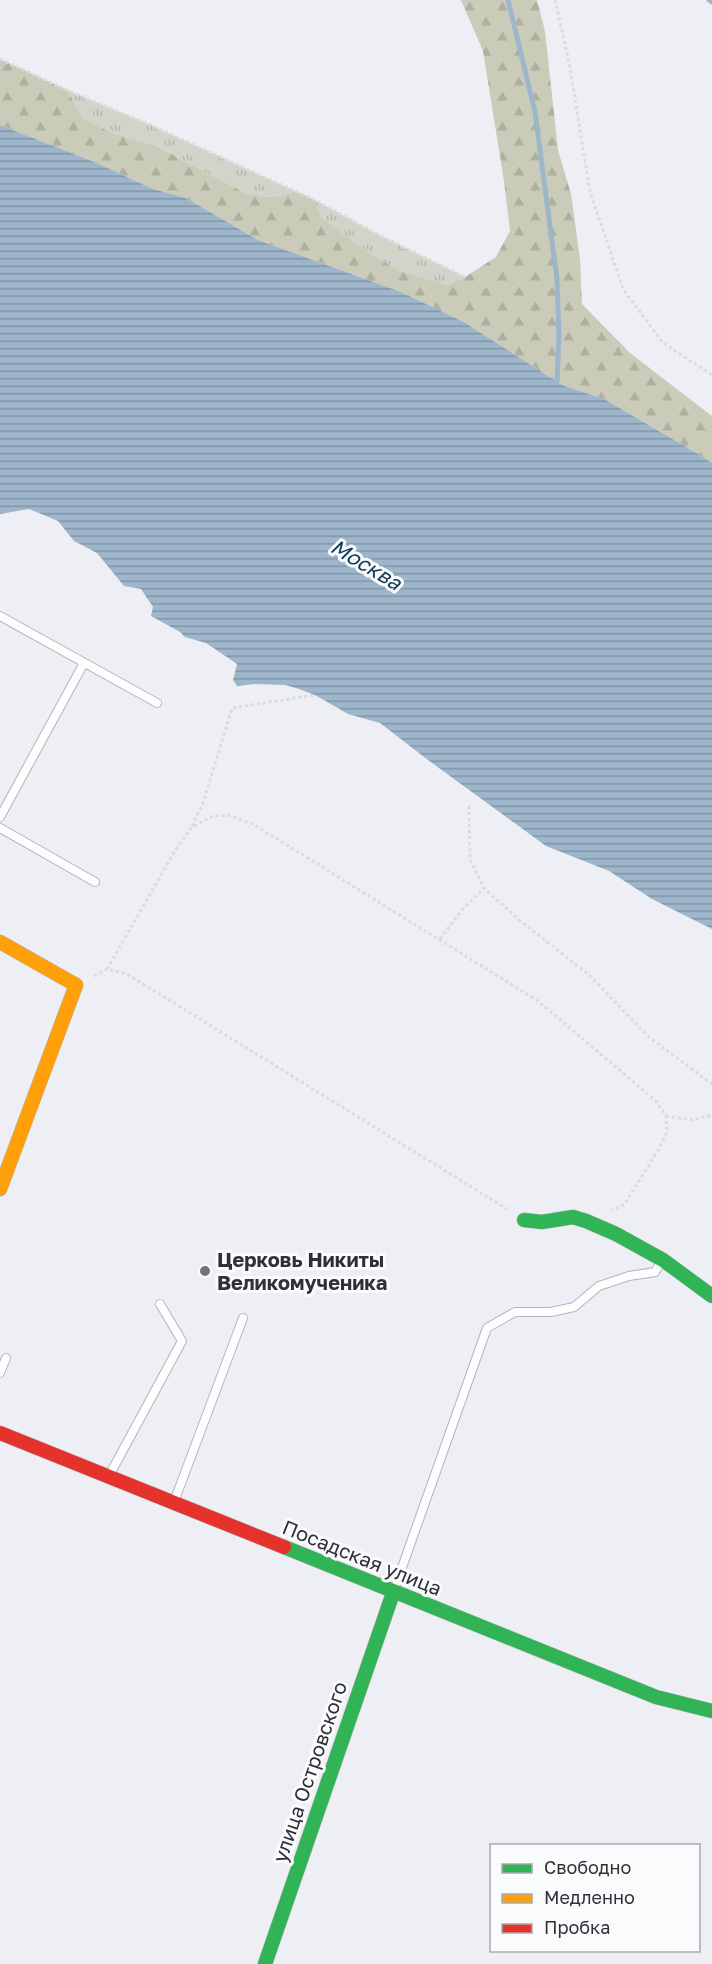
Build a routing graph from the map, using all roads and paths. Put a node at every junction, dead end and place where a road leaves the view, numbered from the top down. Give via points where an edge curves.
1 (555, 0) edge
2 (0, 59) edge
3 (465, 277) dead end
4 (712, 375) edge
5 (0, 616) edge
6 (84, 663) junction
7 (315, 695) dead end
8 (156, 703) dead end
9 (469, 806) dead end
10 (0, 817) edge
11 (192, 827) junction
12 (0, 828) edge
13 (95, 882) dead end
14 (484, 888) junction
15 (439, 940) junction
16 (0, 942) edge
17 (107, 969) junction
18 (76, 985) junction
19 (712, 1084) edge
20 (712, 1115) edge
21 (666, 1116) junction
22 (0, 1190) edge
23 (524, 1220) joint
24 (586, 1221) junction
25 (663, 1260) junction
26 (712, 1296) edge
27 (160, 1304) dead end
28 (243, 1318) dead end
29 (6, 1358) dead end
30 (0, 1373) edge
31 (0, 1433) edge
32 (109, 1477) junction
33 (174, 1502) junction
34 (393, 1593) junction
35 (712, 1711) edge
36 (265, 1964) edge

1 - 4 path via 590,192 623,289 663,343
2 - 3 path via 315,200
5 - 6 lane
6 - 8 lane
6 - 10 lane
7 - 11 path via 232,708
9 - 14 path via 470,859
11 - 15 path via 213,816 228,815 253,824
11 - 17 path
12 - 13 lane
14 - 15 path
14 - 19 path via 588,974 651,1038
15 - 21 path via 538,1001 656,1101
16 - 18 street
17 - 18 path
17 - 23 path via 128,974
18 - 22 street
20 - 21 path via 693,1120
21 - 24 path via 667,1132 659,1149 624,1205
23 - 24 street via 542,1222 573,1217
24 - 25 street
25 - 26 street
25 - 34 lane via 655,1272 599,1286 574,1306 551,1312 515,1312 487,1328
27 - 32 lane via 182,1341
28 - 33 lane
29 - 30 lane
31 - 32 street, Посадская улица
32 - 33 street, Посадская улица
33 - 34 street, Посадская улица
34 - 35 street, Посадская улица via 656,1697
34 - 36 street, улица Островского

